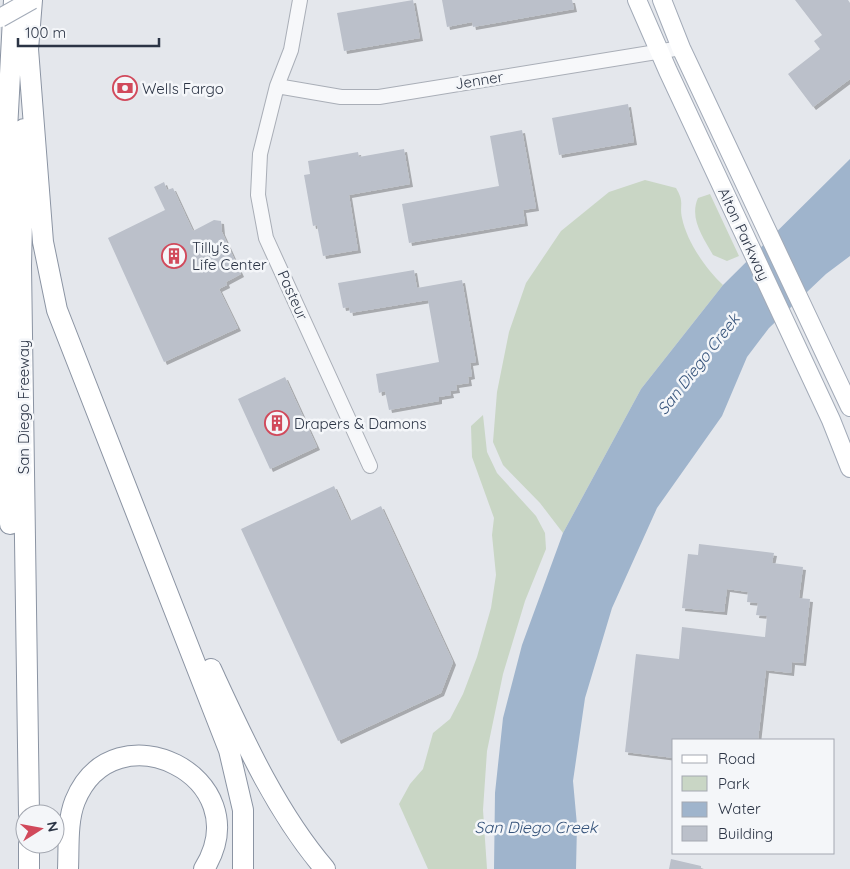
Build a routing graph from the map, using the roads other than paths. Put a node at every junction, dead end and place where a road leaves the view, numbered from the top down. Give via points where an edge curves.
1 (14, 0) edge
2 (32, 0) edge
3 (300, 0) edge
4 (637, 0) edge
5 (662, 0) edge
6 (0, 18) edge
7 (682, 48) junction
8 (28, 49) junction
9 (660, 52) junction
10 (277, 86) junction
11 (57, 310) junction
12 (850, 407) edge
13 (370, 466) dead end
14 (850, 468) edge
15 (28, 766) junction
16 (29, 804) edge
17 (29, 854) edge
18 (29, 869) edge
19 (68, 869) edge
20 (204, 869) edge
21 (243, 869) edge
22 (325, 869) edge

1 - 15 highway via 4,167 6,320 14,748
2 - 6 main road, bridge
2 - 8 highway, San Diego Freeway
3 - 10 street, Pasteur via 291,50
4 - 9 main road, Alton Parkway
5 - 7 main road, Alton Parkway
7 - 9 street, Jenner
7 - 12 main road, Alton Parkway
8 - 11 highway via 43,242
8 - 15 highway, San Diego Freeway via 22,156 21,266
9 - 10 street, Jenner via 379,97 341,97
9 - 14 main road, Alton Parkway
10 - 13 street, Pasteur via 261,146 257,178 266,238
11 - 21 highway via 229,750 243,810
11 - 22 highway via 229,708 284,809
15 - 16 highway, San Diego Freeway
17 - 18 highway
19 - 20 highway via 72,814 85,783 111,763 145,755 165,759 184,768 207,792 214,813 216,837

